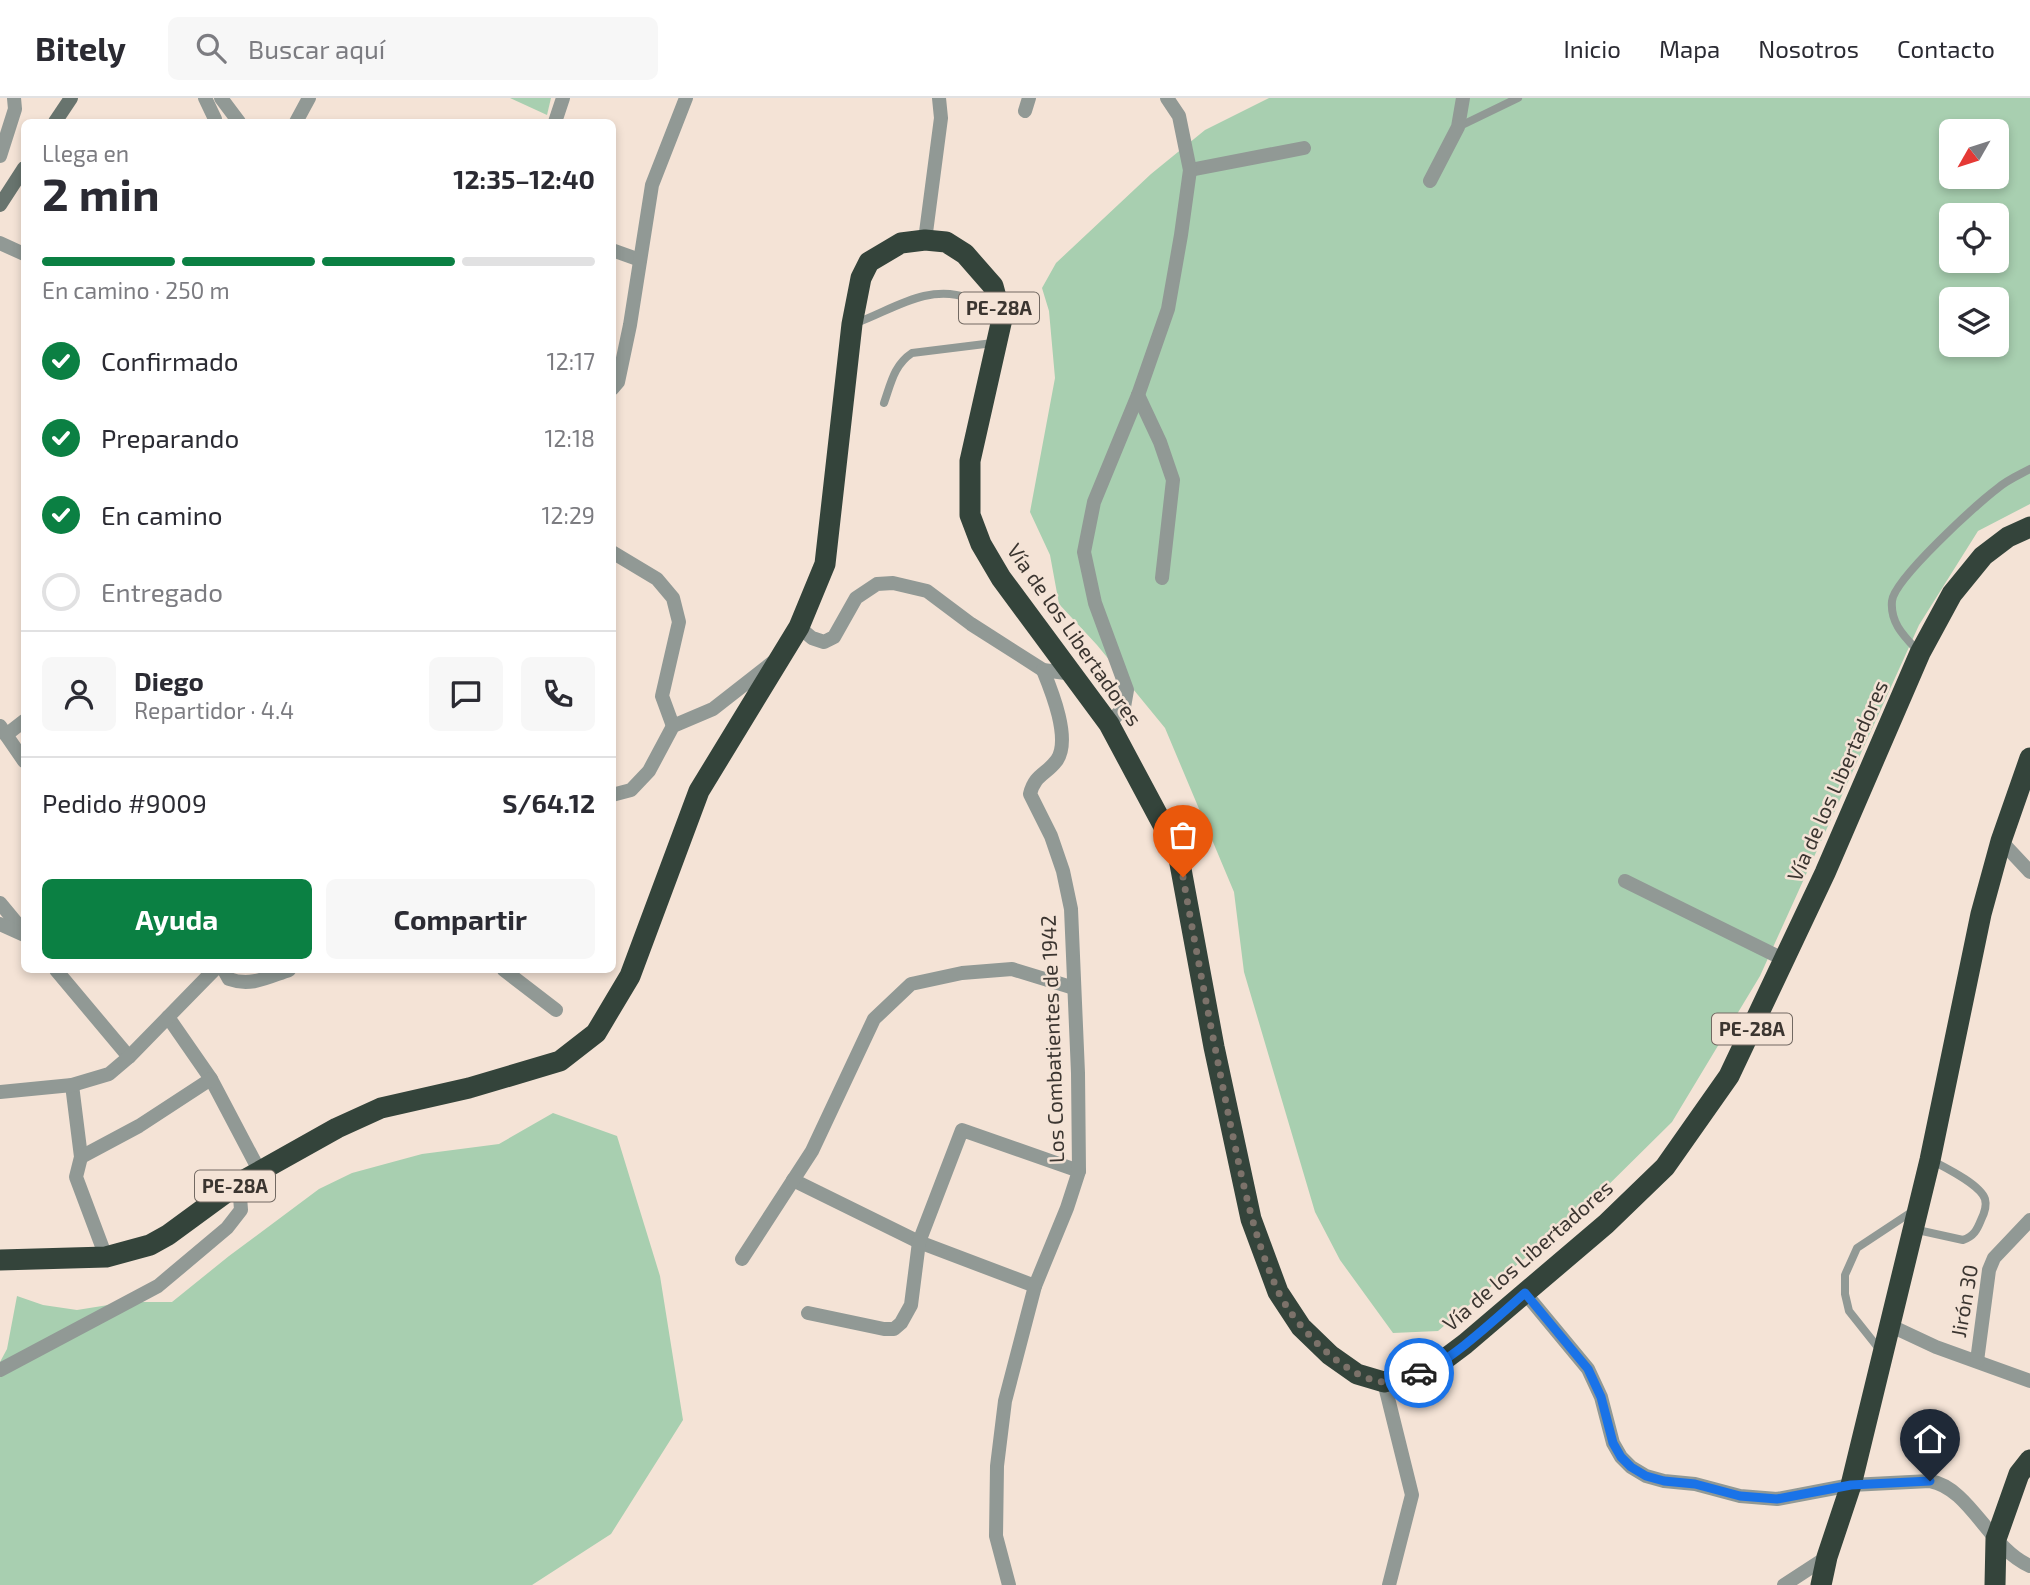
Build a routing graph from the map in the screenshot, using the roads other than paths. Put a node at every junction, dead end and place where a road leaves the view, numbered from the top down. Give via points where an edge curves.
1 (14, 98) edge
2 (71, 98) edge
3 (205, 98) edge
4 (221, 98) edge
5 (309, 98) edge
6 (563, 98) edge
7 (686, 98) edge
8 (939, 98) edge
9 (1167, 98) edge
10 (1463, 98) edge
11 (1518, 98) edge
12 (57, 119) edge
13 (214, 119) edge
14 (237, 119) edge
15 (298, 119) edge
16 (556, 119) edge
17 (1458, 127) junction
18 (1304, 148) dead end
19 (0, 156) edge
20 (1190, 170) junction
21 (21, 173) edge
22 (1430, 181) dead end
23 (0, 205) edge
24 (925, 240) junction
25 (0, 243) edge
26 (616, 251) edge
27 (21, 253) edge
28 (640, 260) junction
29 (1002, 319) junction
30 (852, 324) junction
31 (996, 343) junction
32 (616, 384) edge
33 (1138, 395) junction
34 (884, 403) dead end
35 (2030, 469) edge
36 (2030, 527) edge
37 (616, 554) edge
38 (1162, 578) dead end
39 (799, 627) junction
40 (1920, 653) junction
41 (779, 657) junction
42 (1043, 670) junction
43 (1073, 674) junction
44 (21, 723) edge
45 (1109, 724) junction
46 (673, 726) junction
47 (3, 731) edge
48 (21, 757) edge
49 (2030, 758) edge
50 (616, 794) edge
51 (2001, 841) junction
52 (2030, 872) edge
53 (1625, 881) dead end
54 (0, 903) edge
55 (0, 924) edge
56 (21, 929) edge
57 (21, 932) edge
58 (1785, 960) junction
59 (58, 973) edge
60 (211, 973) edge
61 (226, 973) edge
62 (281, 973) edge
63 (508, 973) edge
64 (1074, 988) junction
65 (556, 1010) dead end
66 (168, 1017) junction
67 (128, 1057) junction
68 (211, 1079) junction
69 (72, 1085) junction
70 (0, 1092) edge
71 (81, 1157) junction
72 (1930, 1160) junction
73 (1079, 1171) junction
74 (260, 1172) junction
75 (793, 1181) junction
76 (239, 1183) junction
77 (1919, 1208) junction
78 (2027, 1227) edge
79 (1913, 1228) junction
80 (919, 1242) junction
81 (106, 1257) junction
82 (742, 1259) dead end
83 (0, 1260) edge
84 (1035, 1286) junction
85 (1525, 1293) junction
86 (808, 1313) dead end
87 (1889, 1325) junction
88 (1882, 1354) junction
89 (1977, 1361) junction
90 (0, 1370) edge
91 (2030, 1381) edge
92 (1384, 1382) junction
93 (2030, 1460) edge
94 (1851, 1485) junction
95 (1996, 1539) junction
96 (1827, 1557) junction
97 (2030, 1566) edge
98 (1009, 1585) edge
99 (1389, 1585) edge
100 (1784, 1585) edge
101 (1821, 1585) edge
102 (1995, 1585) edge

1 - 19 street via 15,109
2 - 12 street
3 - 13 street
4 - 14 street
5 - 15 street
6 - 16 street
7 - 28 street via 652,185
8 - 24 street via 941,118
9 - 20 street via 1179,116
10 - 17 street
11 - 17 lane
17 - 22 street
18 - 20 street
20 - 33 street via 1168,309
21 - 23 street
24 - 29 highway, Vía de los Libertadores / PE-28A via 946,242 965,254 993,286
24 - 30 highway, PE-28A via 901,243 869,262
25 - 27 street
26 - 28 street
28 - 32 street
29 - 30 lane via 967,298 944,295 899,302
29 - 31 highway, Vía de los Libertadores / PE-28A
30 - 39 highway, PE-28A via 825,565
31 - 34 lane via 912,353 895,370
31 - 43 highway, Vía de los Libertadores / PE-28A via 970,461 970,515 1001,578
33 - 38 street via 1173,480
33 - 45 street via 1094,502 1084,552 1095,603 1127,690 1124,707
35 - 40 lane via 1998,487 1952,529 1910,571 1892,598 1898,629
36 - 40 highway, Vía de los Libertadores / PE-28A via 1983,556 1952,594
37 - 46 street via 657,579 673,598 679,622 662,696
39 - 41 highway, PE-28A
39 - 42 street via 824,642 834,637 856,597 877,584 893,583 927,591
40 - 58 highway, Vía de los Libertadores / PE-28A
41 - 46 street via 713,709
41 - 74 highway, PE-28A via 699,791 630,976 596,1033 560,1060 381,1108
42 - 43 street
42 - 64 street, Los Combatientes de 1942 via 1054,697 1063,748 1055,763 1033,782 1030,794 1063,871 1071,909
43 - 45 highway, Vía de los Libertadores / PE-28A
44 - 47 street
45 - 92 highway, Vía de los Libertadores / PE-28A via 1178,853 1251,1219 1278,1292 1301,1327 1330,1354 1357,1374
46 - 50 street via 649,771 631,790
47 - 48 street
49 - 51 highway
51 - 52 street
51 - 72 highway via 1980,914
53 - 58 street
54 - 56 street
55 - 57 street
58 - 85 highway, Vía de los Libertadores / PE-28A via 1729,1076 1665,1167
59 - 67 street
60 - 66 street
61 - 62 street via 242,983
63 - 65 street
64 - 73 street, Los Combatientes de 1942
64 - 75 street via 1012,969 911,984 874,1019 812,1151
66 - 67 street
66 - 68 street
67 - 69 street via 109,1074
68 - 71 street
68 - 74 street
69 - 70 street
69 - 71 street
71 - 81 street via 76,1177
72 - 77 highway
72 - 79 lane via 1980,1192 1985,1211 1977,1231 1964,1240
73 - 80 street via 962,1130
73 - 84 street, Los Combatientes de 1942
74 - 76 highway, PE-28A
75 - 80 street
75 - 82 street
76 - 81 highway, PE-28A via 168,1236
76 - 90 street via 241,1210 227,1228 158,1286
77 - 79 highway
77 - 88 lane via 1857,1248 1845,1275 1849,1311
78 - 89 street, Jirón 30 via 1994,1258 1989,1270
79 - 87 highway
80 - 84 street
80 - 86 street via 911,1304 894,1329
81 - 83 highway, PE-28A
84 - 98 street, Los Combatientes de 1942 via 1005,1401 998,1466 996,1536
85 - 92 highway, Vía de los Libertadores / PE-28A via 1429,1371
85 - 94 street via 1588,1369 1613,1443 1621,1457 1646,1476 1777,1499
87 - 88 highway
87 - 89 street
88 - 94 highway
89 - 91 street
92 - 99 street via 1412,1495
93 - 95 highway via 2019,1474
94 - 95 street via 1942,1483 1958,1494
94 - 96 highway
95 - 97 street
95 - 102 highway
96 - 100 street
96 - 101 highway

